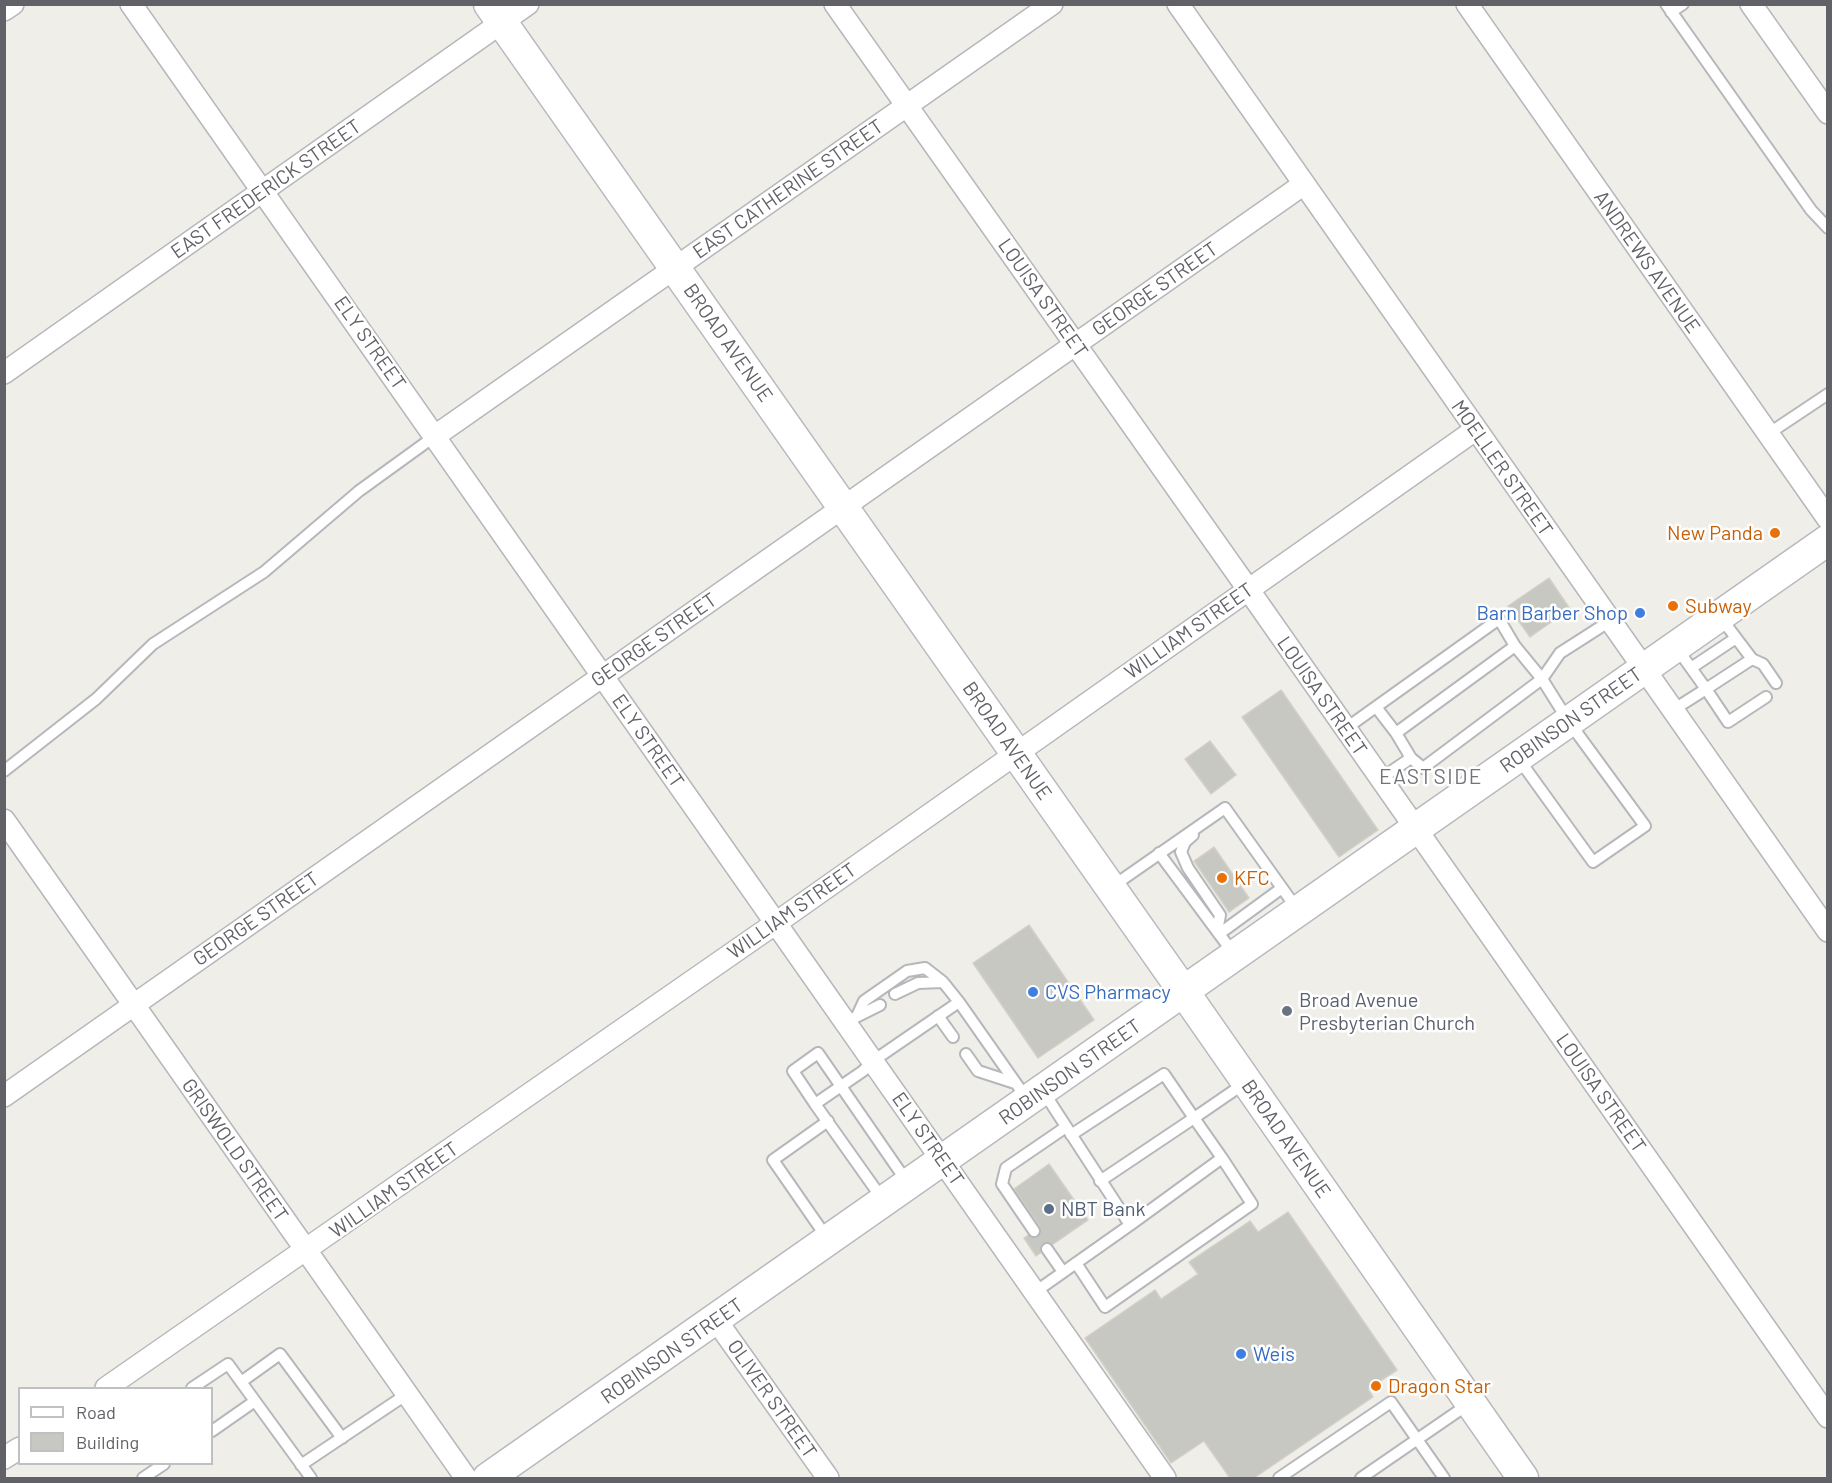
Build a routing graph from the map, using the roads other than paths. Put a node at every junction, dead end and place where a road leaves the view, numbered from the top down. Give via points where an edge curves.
1 (13, 4) edge
2 (131, 4) edge
3 (528, 4) edge
4 (835, 4) edge
5 (1052, 4) edge
6 (1178, 4) edge
7 (1467, 4) edge
8 (1683, 4) edge
9 (1752, 4) edge
10 (1668, 8) edge
11 (4, 10) edge
12 (496, 14) edge
13 (907, 106) junction
14 (1827, 113) edge
15 (1304, 184) junction
16 (263, 191) junction
17 (1827, 228) edge
18 (675, 268) junction
19 (1076, 344) junction
20 (4, 373) edge
21 (1827, 394) edge
22 (1475, 430) junction
23 (1768, 434) junction
24 (435, 436) junction
25 (843, 507) junction
26 (1827, 519) edge
27 (1827, 540) edge
28 (1248, 589) junction
29 (1610, 621) junction
30 (1728, 627) junction
31 (1515, 646) junction
32 (1683, 657) junction
33 (1752, 659) junction
34 (1644, 669) junction
35 (603, 676) junction
36 (1542, 679) junction
37 (1776, 683) dead end
38 (1706, 689) junction
39 (1766, 697) dead end
40 (1376, 707) junction
41 (1673, 710) junction
42 (1569, 722) junction
43 (1345, 729) junction
44 (1396, 733) junction
45 (1016, 753) junction
46 (1518, 757) junction
47 (1411, 758) junction
48 (4, 771) edge
49 (1380, 779) junction
50 (1210, 818) junction
51 (4, 820) edge
52 (1415, 830) junction
53 (1159, 853) junction
54 (1110, 888) junction
55 (1290, 900) junction
56 (776, 923) junction
57 (1827, 931) edge
58 (1224, 940) junction
59 (943, 982) junction
60 (1184, 992) junction
61 (895, 994) dead end
62 (959, 1002) junction
63 (134, 1005) junction
64 (880, 1005) dead end
65 (938, 1016) junction
66 (852, 1020) junction
67 (953, 1036) dead end
68 (966, 1054) dead end
69 (873, 1060) junction
70 (1247, 1082) junction
71 (842, 1086) junction
72 (1029, 1091) junction
73 (4, 1096) edge
74 (816, 1104) junction
75 (1194, 1118) junction
76 (828, 1121) junction
77 (1068, 1131) junction
78 (1222, 1158) junction
79 (943, 1161) junction
80 (1100, 1181) junction
81 (909, 1185) junction
82 (884, 1202) junction
83 (1130, 1226) junction
84 (1034, 1231) dead end
85 (829, 1241) junction
86 (1047, 1249) dead end
87 (306, 1251) junction
88 (1076, 1263) junction
89 (1063, 1272) junction
90 (1035, 1292) junction
91 (716, 1320) junction
92 (242, 1382) junction
93 (109, 1387) edge
94 (195, 1387) edge
95 (407, 1395) junction
96 (255, 1401) junction
97 (1470, 1403) junction
98 (1827, 1417) edge
99 (213, 1430) edge
100 (342, 1438) junction
101 (1416, 1440) junction
102 (18, 1449) edge
103 (4, 1458) edge
104 (164, 1465) edge
105 (302, 1465) junction
106 (143, 1479) edge
107 (311, 1479) edge
108 (466, 1479) edge
109 (488, 1479) edge
110 (828, 1479) edge
111 (1165, 1479) edge
112 (1279, 1479) edge
113 (1361, 1479) edge
114 (1444, 1479) edge
115 (1523, 1479) edge

1 - 11 street
2 - 16 street, ELY STREET
3 - 12 street, EAST FREDERICK STREET
4 - 13 street, LOUISA STREET
5 - 13 street, EAST CATHERINE STREET
6 - 15 street, MOELLER STREET
7 - 23 street, ANDREWS AVENUE
8 - 10 lane
9 - 14 street
10 - 17 lane
12 - 16 street, EAST FREDERICK STREET
12 - 18 main road, BROAD AVENUE
13 - 18 street, EAST CATHERINE STREET
13 - 19 street, LOUISA STREET
15 - 19 street, GEORGE STREET
15 - 22 street, MOELLER STREET
16 - 20 street, EAST FREDERICK STREET
16 - 24 street, ELY STREET
18 - 24 street, EAST CATHERINE STREET
18 - 25 main road, BROAD AVENUE
19 - 25 street, GEORGE STREET
19 - 28 street, LOUISA STREET
21 - 23 lane
22 - 28 street, WILLIAM STREET
22 - 29 street, MOELLER STREET
23 - 26 street, ANDREWS AVENUE
24 - 35 street, ELY STREET
24 - 48 lane via 359,491 264,572 153,644 96,699
25 - 35 street, GEORGE STREET
25 - 45 main road, BROAD AVENUE
27 - 30 main road, ROBINSON STREET
28 - 43 street, LOUISA STREET
28 - 45 street, WILLIAM STREET
29 - 34 street, MOELLER STREET
29 - 36 lane via 1560,653
30 - 32 main road, ROBINSON STREET
30 - 33 lane
31 - 36 lane
31 - 40 lane via 1499,619
31 - 44 lane
32 - 34 main road, ROBINSON STREET
32 - 38 lane
33 - 37 lane via 1763,664
33 - 38 lane
34 - 41 street, MOELLER STREET
34 - 42 main road, ROBINSON STREET
35 - 56 street, ELY STREET
35 - 63 street, GEORGE STREET
36 - 42 lane
36 - 47 lane via 1423,768
38 - 39 lane via 1728,722
38 - 41 lane
40 - 43 lane
40 - 44 lane
41 - 57 street, MOELLER STREET
42 - 46 main road, ROBINSON STREET
42 - 46 lane via 1645,826 1593,862
43 - 49 street, LOUISA STREET
44 - 47 lane
45 - 54 main road, BROAD AVENUE
45 - 56 street, WILLIAM STREET
46 - 52 main road, ROBINSON STREET
47 - 49 lane
49 - 52 street, LOUISA STREET
50 - 53 lane
50 - 55 lane via 1225,808
50 - 58 lane via 1185,842 1182,852 1188,868 1220,915
51 - 63 street, GRISWOLD STREET
52 - 55 main road, ROBINSON STREET
52 - 98 street, LOUISA STREET
53 - 54 lane
53 - 58 lane
54 - 60 main road, BROAD AVENUE
55 - 58 main road, ROBINSON STREET
56 - 66 street, ELY STREET
56 - 87 street, WILLIAM STREET
58 - 60 main road, ROBINSON STREET
59 - 61 lane via 918,983
59 - 62 lane
59 - 66 lane via 926,968 907,971 864,1001
60 - 70 main road, BROAD AVENUE
60 - 72 main road, ROBINSON STREET
62 - 65 lane
62 - 72 lane
63 - 73 street, GEORGE STREET
63 - 87 street, GRISWOLD STREET
64 - 66 lane
65 - 67 lane
65 - 69 lane
66 - 69 street, ELY STREET
68 - 72 lane via 978,1071
69 - 71 lane
69 - 79 street, ELY STREET
70 - 75 lane
70 - 97 main road, BROAD AVENUE
71 - 74 lane
71 - 74 lane via 818,1053 793,1071
71 - 81 lane
72 - 77 lane
72 - 79 main road, ROBINSON STREET
74 - 76 lane
75 - 77 lane via 1164,1074
75 - 78 lane
75 - 80 lane
76 - 82 lane
76 - 85 lane via 773,1160
77 - 80 lane
77 - 84 lane via 1006,1168 1002,1184
78 - 83 lane
78 - 88 lane via 1252,1204 1105,1307
79 - 81 main road, ROBINSON STREET
79 - 90 street, ELY STREET
80 - 83 lane
81 - 82 main road, ROBINSON STREET
82 - 85 main road, ROBINSON STREET
83 - 88 lane
85 - 91 main road, ROBINSON STREET
86 - 89 lane
87 - 93 street, WILLIAM STREET
87 - 95 street, GRISWOLD STREET
88 - 89 lane
89 - 90 lane
90 - 111 street, ELY STREET
91 - 109 main road, ROBINSON STREET
91 - 110 street, OLIVER STREET
92 - 94 lane via 228,1364
92 - 96 lane
92 - 100 lane via 280,1354
95 - 100 lane
95 - 108 street, GRISWOLD STREET
96 - 99 lane
96 - 105 lane
97 - 101 lane
97 - 115 main road, BROAD AVENUE
100 - 105 lane
101 - 112 lane via 1391,1402
101 - 113 lane
101 - 114 lane
102 - 103 street
104 - 106 lane
105 - 107 lane

